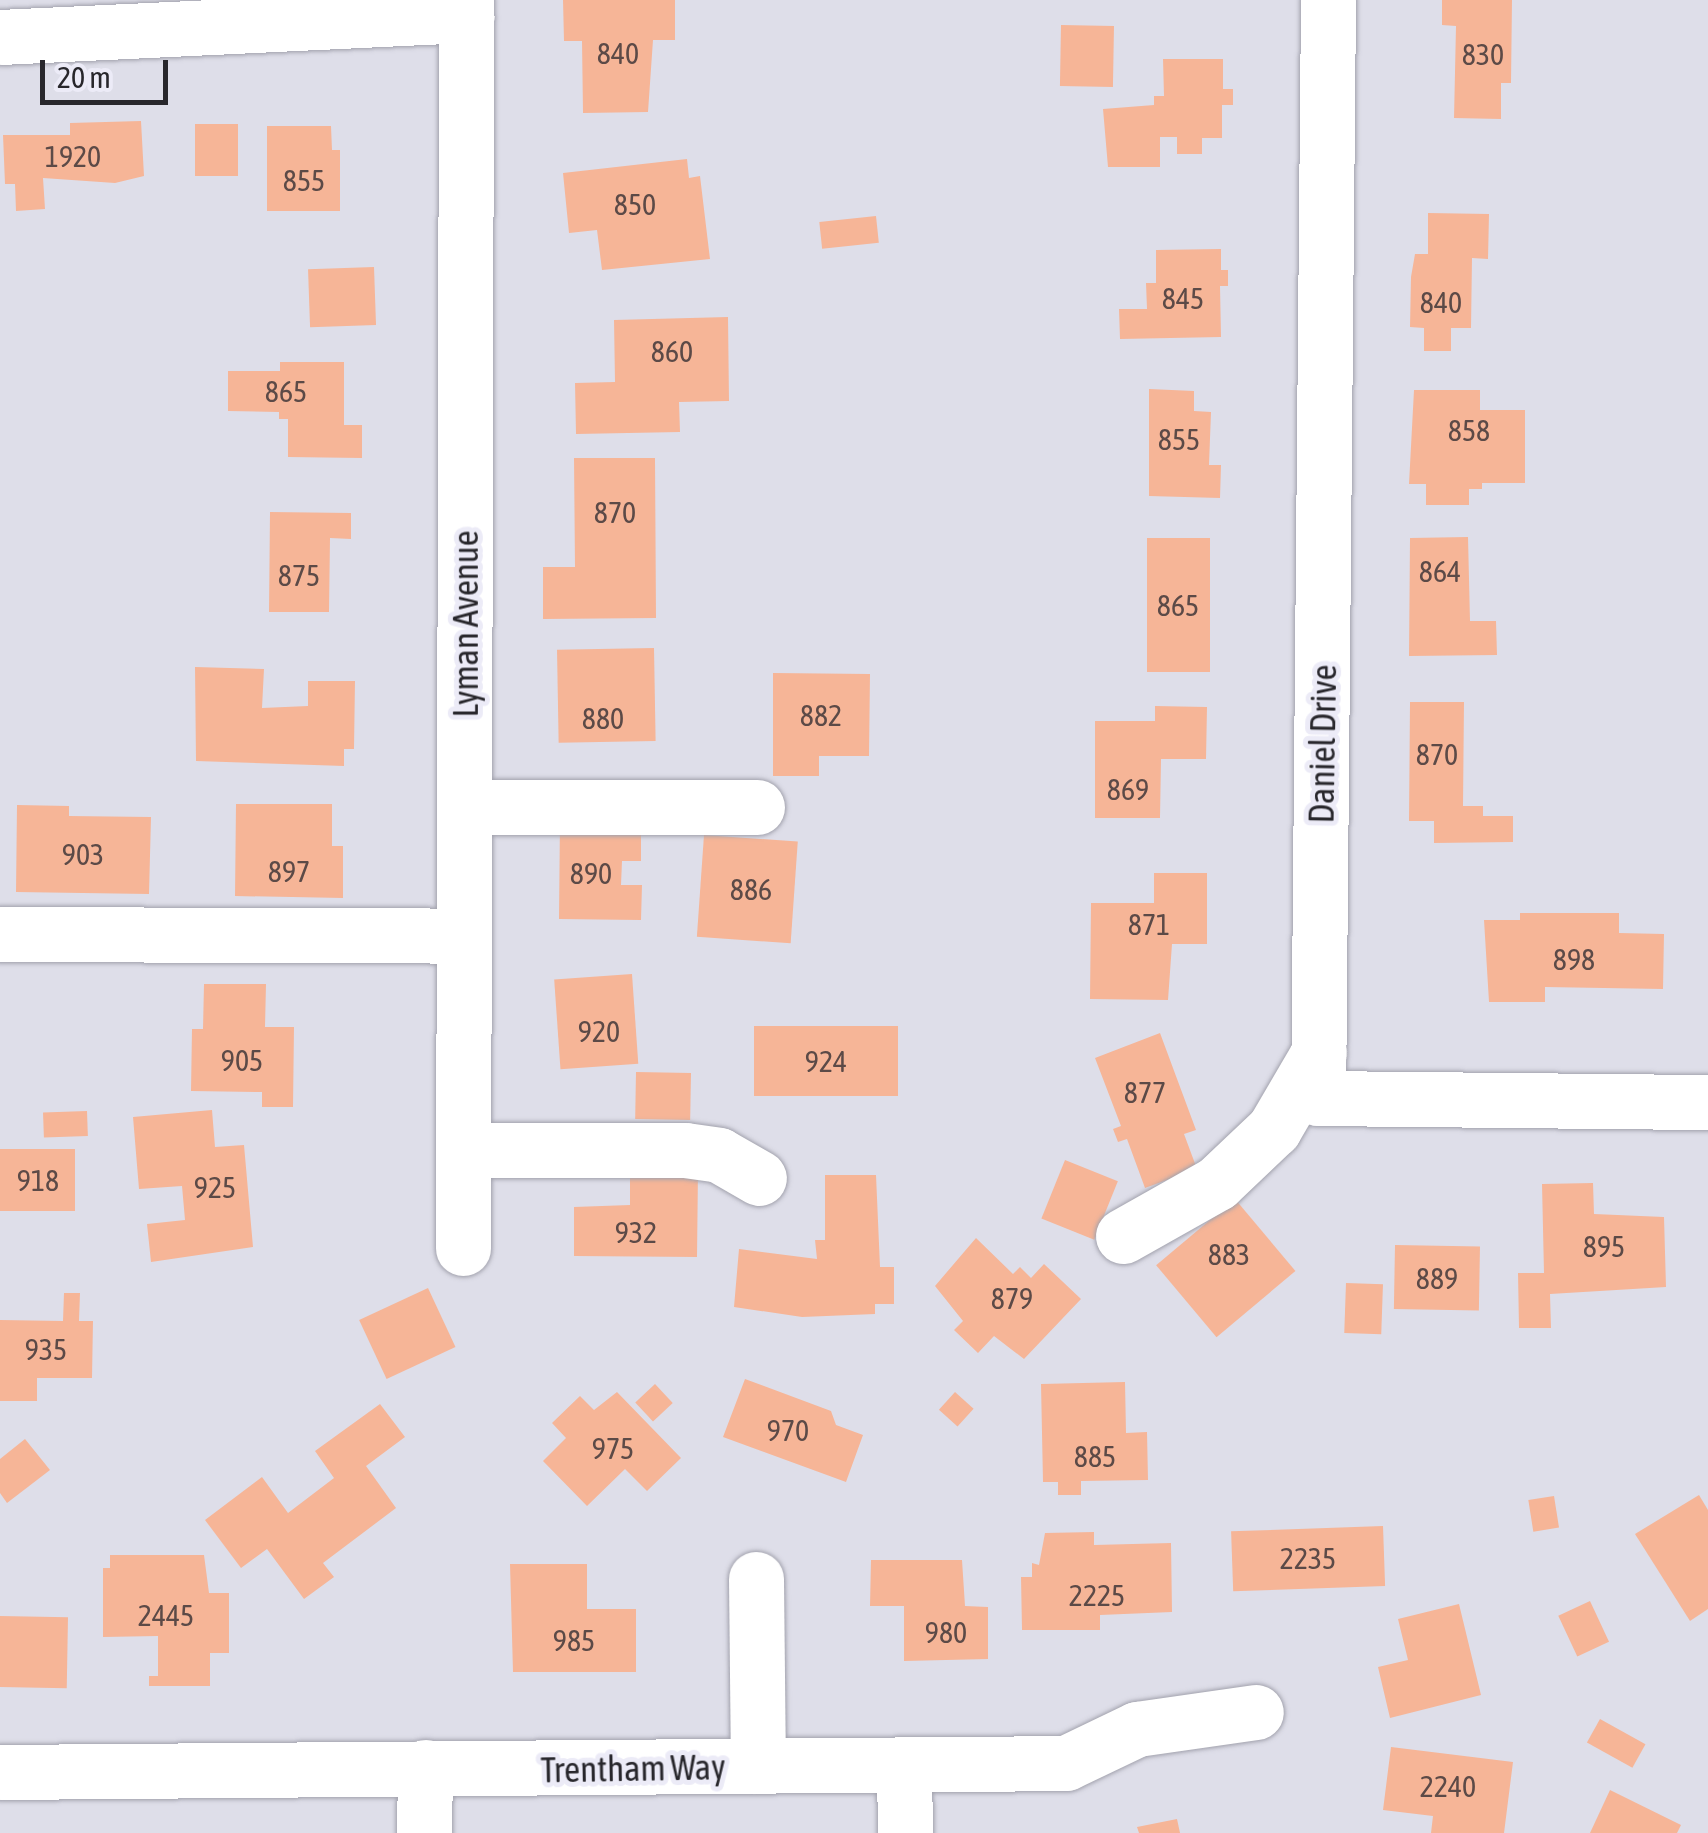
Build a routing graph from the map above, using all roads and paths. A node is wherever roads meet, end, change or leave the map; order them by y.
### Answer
1 (1328, 0) edge
2 (466, 8) edge
3 (0, 37) edge
4 (464, 807) junction
5 (756, 807) dead end
6 (0, 934) edge
7 (464, 936) junction
8 (1319, 1052) junction
9 (1708, 1102) edge
10 (464, 1150) junction
11 (759, 1178) dead end
12 (1123, 1236) dead end
13 (464, 1248) dead end
14 (756, 1580) dead end
15 (1256, 1712) dead end
16 (904, 1765) junction
17 (758, 1766) junction
18 (425, 1767) junction
19 (0, 1772) edge
20 (424, 1833) edge
21 (904, 1833) edge

1 - 8 street, Daniel Drive
2 - 3 street
2 - 4 street, Lyman Avenue
4 - 5 street
4 - 7 street, Lyman Avenue
6 - 7 street
7 - 10 street, Lyman Avenue
8 - 9 street, Daniel Drive
8 - 12 street
10 - 11 street
10 - 13 street, Lyman Avenue
14 - 17 street
15 - 16 street, Trentham Way
16 - 17 street, Trentham Way
16 - 21 street
17 - 18 street, Trentham Way
18 - 19 street, Trentham Way
18 - 20 street

